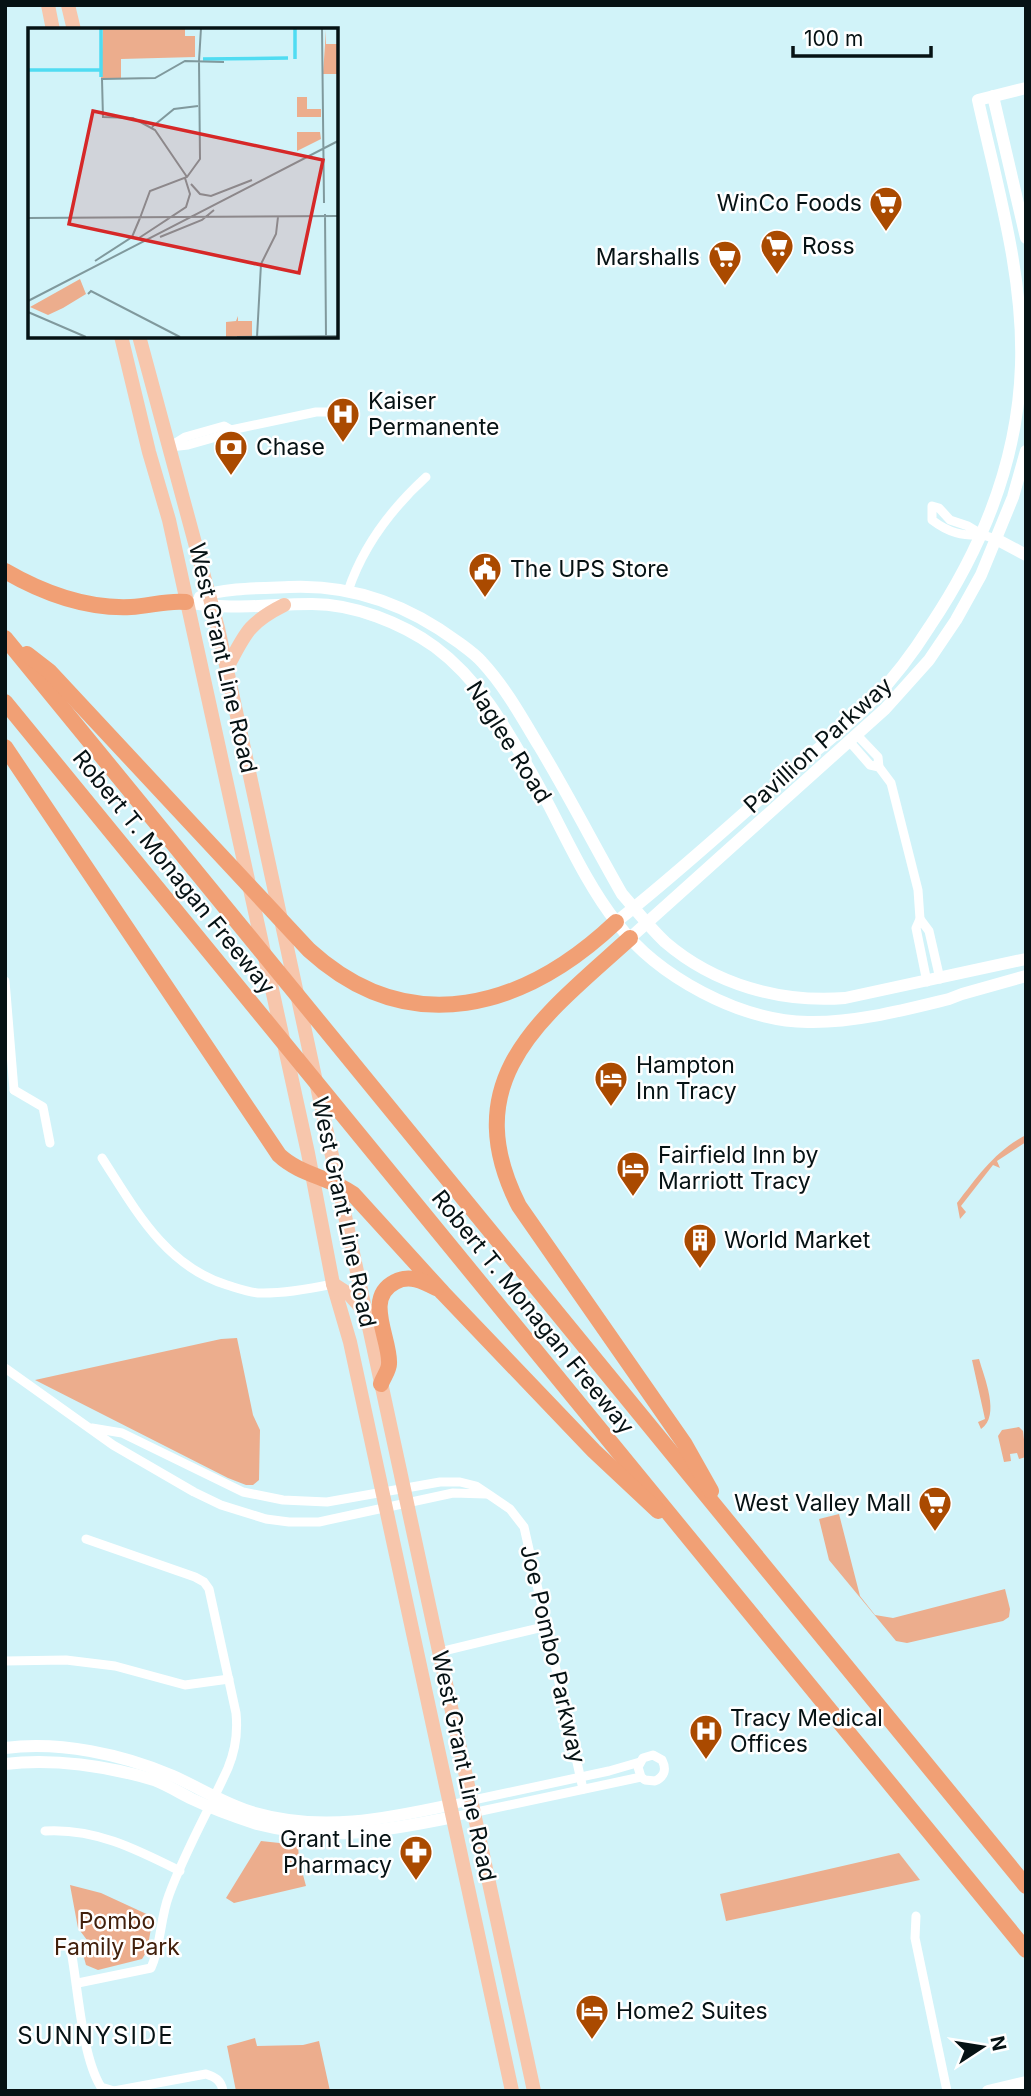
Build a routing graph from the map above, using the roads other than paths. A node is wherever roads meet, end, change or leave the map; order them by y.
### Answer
1 (48, 5) edge
2 (68, 5) edge
3 (53, 28) edge
4 (74, 28) edge
5 (1026, 88) edge
6 (993, 96) junction
7 (1026, 238) edge
8 (121, 338) edge
9 (140, 338) edge
10 (342, 412) dead end
11 (169, 447) junction
12 (1026, 451) edge
13 (426, 477) dead end
14 (983, 535) junction
15 (996, 539) junction
16 (1026, 555) edge
17 (5, 571) edge
18 (348, 591) junction
19 (211, 600) junction
20 (186, 602) junction
21 (284, 605) junction
22 (5, 638) edge
23 (227, 668) junction
24 (5, 702) edge
25 (853, 738) junction
26 (5, 747) edge
27 (634, 908) junction
28 (920, 919) junction
29 (616, 922) junction
30 (647, 923) junction
31 (630, 938) junction
32 (1026, 959) edge
33 (1026, 976) edge
34 (940, 979) junction
35 (5, 981) edge
36 (927, 982) junction
37 (8, 1053) edge
38 (10, 1092) edge
39 (50, 1143) dead end
40 (102, 1158) dead end
41 (311, 1173) junction
42 (338, 1183) junction
43 (333, 1284) junction
44 (443, 1293) junction
45 (366, 1313) junction
46 (5, 1368) edge
47 (381, 1384) junction
48 (92, 1428) junction
49 (382, 1491) junction
50 (406, 1495) junction
51 (386, 1507) junction
52 (720, 1513) junction
53 (683, 1533) junction
54 (86, 1539) dead end
55 (547, 1626) junction
56 (439, 1651) junction
57 (5, 1661) edge
58 (229, 1679) junction
59 (5, 1748) edge
60 (640, 1762) junction
61 (5, 1764) edge
62 (581, 1777) junction
63 (641, 1777) junction
64 (583, 1789) junction
65 (212, 1802) junction
66 (473, 1807) junction
67 (452, 1811) junction
68 (45, 1831) dead end
69 (180, 1871) junction
70 (1026, 1886) edge
71 (916, 1916) dead end
72 (70, 1945) dead end
73 (1026, 1950) edge
74 (78, 1983) junction
75 (1026, 2082) edge
76 (114, 2091) edge
77 (223, 2091) edge
78 (512, 2091) edge
79 (534, 2091) edge
80 (947, 2091) edge
81 (988, 2091) edge

1 - 3 main road
2 - 4 main road
5 - 6 main road, Pavillion Parkway
6 - 7 main road
6 - 14 main road, Pavillion Parkway
8 - 20 main road, West Grant Line Road
9 - 11 main road, West Grant Line Road
10 - 11 street
11 - 19 main road, West Grant Line Road
12 - 15 main road, Pavillion Parkway
13 - 18 street
14 - 14 street
14 - 15 street
14 - 27 main road, Pavillion Parkway
15 - 16 main road
15 - 25 main road, Pavillion Parkway
17 - 20 highway
18 - 19 main road, Naglee Road
18 - 27 main road, Naglee Road
19 - 20 main road, Naglee Road
19 - 21 main road, Naglee Road
19 - 23 main road, West Grant Line Road
20 - 41 main road, West Grant Line Road
21 - 23 main road
21 - 29 main road, Naglee Road
22 - 29 highway
22 - 52 highway, Robert T. Monagan Freeway
23 - 42 main road, West Grant Line Road
24 - 53 highway, Robert T. Monagan Freeway
25 - 28 street
25 - 30 main road, Pavillion Parkway
26 - 41 highway
27 - 29 main road, Pavillion Parkway
27 - 30 main road, Naglee Road
28 - 34 street
28 - 36 street
29 - 31 main road, Naglee Road
30 - 31 main road, Pavillion Parkway
30 - 36 main road, Naglee Road
31 - 33 main road, Naglee Road
31 - 52 highway
32 - 34 main road, Naglee Road
34 - 36 main road, Naglee Road
35 - 37 street
37 - 38 street
38 - 39 street
40 - 43 street
41 - 42 highway
41 - 43 main road, West Grant Line Road
42 - 44 highway
42 - 45 main road, West Grant Line Road
43 - 45 main road
43 - 49 main road, West Grant Line Road
44 - 47 highway
44 - 53 highway
45 - 47 main road, West Grant Line Road
46 - 48 street, Joe Pombo Parkway
47 - 50 main road, West Grant Line Road
48 - 49 street, Joe Pombo Parkway
48 - 51 street, Joe Pombo Parkway
49 - 50 street, Joe Pombo Parkway
49 - 51 main road, West Grant Line Road
50 - 51 street, Joe Pombo Parkway
50 - 55 street, Joe Pombo Parkway
50 - 56 main road, West Grant Line Road
51 - 67 main road, West Grant Line Road
52 - 70 highway, Robert T. Monagan Freeway
53 - 73 highway, Robert T. Monagan Freeway
54 - 58 street
55 - 56 street
55 - 62 street, Joe Pombo Parkway
56 - 66 main road, West Grant Line Road
57 - 58 street
58 - 65 street
59 - 65 main road
60 - 62 street
60 - 63 street
60 - 63 street
61 - 65 main road
62 - 64 street, Joe Pombo Parkway
62 - 66 street
63 - 64 street
64 - 66 street
65 - 67 main road
65 - 69 street
66 - 67 street
66 - 79 main road, West Grant Line Road
67 - 78 main road, West Grant Line Road
68 - 69 street
69 - 74 street
71 - 80 street
72 - 74 street
74 - 76 street
75 - 81 main road
76 - 77 street

